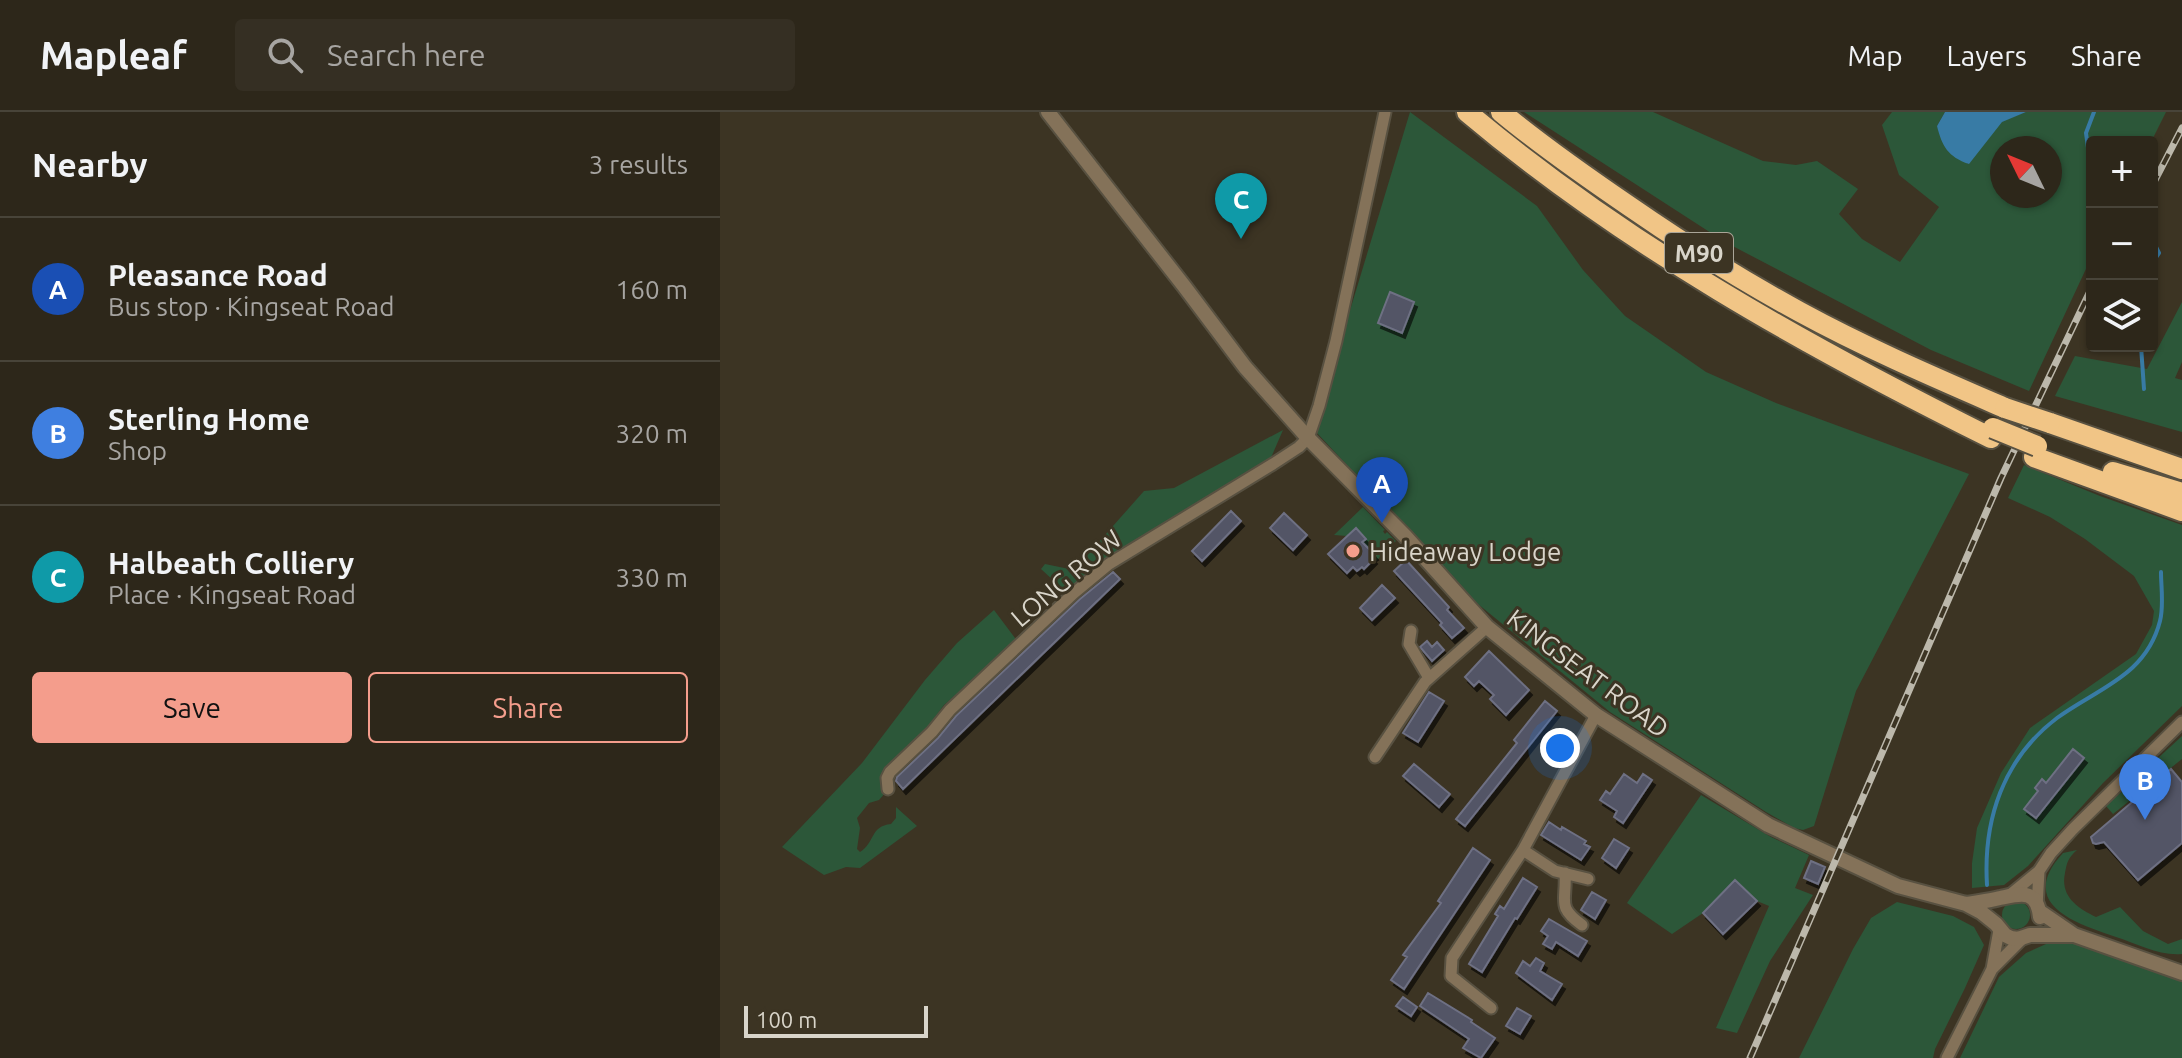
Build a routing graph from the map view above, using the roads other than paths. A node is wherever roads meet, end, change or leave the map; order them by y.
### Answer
1 (1048, 112) edge
2 (1385, 112) edge
3 (1467, 112) edge
4 (1501, 112) edge
5 (2049, 421) junction
6 (1308, 438) junction
7 (2036, 451) junction
8 (2182, 454) edge
9 (2182, 469) edge
10 (2182, 493) edge
11 (2182, 511) edge
12 (1487, 627) junction
13 (1411, 631) dead end
14 (1429, 678) junction
15 (1596, 715) junction
16 (2182, 722) edge
17 (1375, 757) dead end
18 (888, 789) dead end
19 (1523, 850) junction
20 (2039, 871) junction
21 (1565, 873) junction
22 (1588, 879) dead end
23 (2008, 896) junction
24 (1966, 904) junction
25 (2038, 909) junction
26 (1582, 925) dead end
27 (1998, 927) junction
28 (2074, 935) junction
29 (2027, 936) junction
30 (1992, 969) junction
31 (2179, 970) edge
32 (1491, 1008) dead end
33 (1947, 1058) edge

1 - 6 street, KINGSEAT ROAD
2 - 6 street
3 - 7 highway, M90, bridge
4 - 5 highway, M90, bridge
5 - 8 highway, M90
5 - 9 highway, M90
6 - 12 street, KINGSEAT ROAD
6 - 18 street, LONG ROW
7 - 10 highway, M90
7 - 11 highway, M90
12 - 14 street
12 - 15 street, KINGSEAT ROAD
13 - 14 street
14 - 17 street
15 - 19 street
15 - 24 street, KINGSEAT ROAD
16 - 20 street
19 - 21 street
19 - 32 street
20 - 23 street
20 - 25 street
21 - 22 street
21 - 26 street
23 - 24 street, KINGSEAT ROAD
23 - 25 street, KINGSEAT ROAD
23 - 27 street
24 - 27 street, KINGSEAT ROAD
25 - 28 street, KINGSEAT ROAD
25 - 29 street
27 - 29 street, KINGSEAT ROAD
27 - 30 street
28 - 29 street, KINGSEAT ROAD
28 - 31 street, KINGSEAT ROAD
29 - 30 street
30 - 33 street

